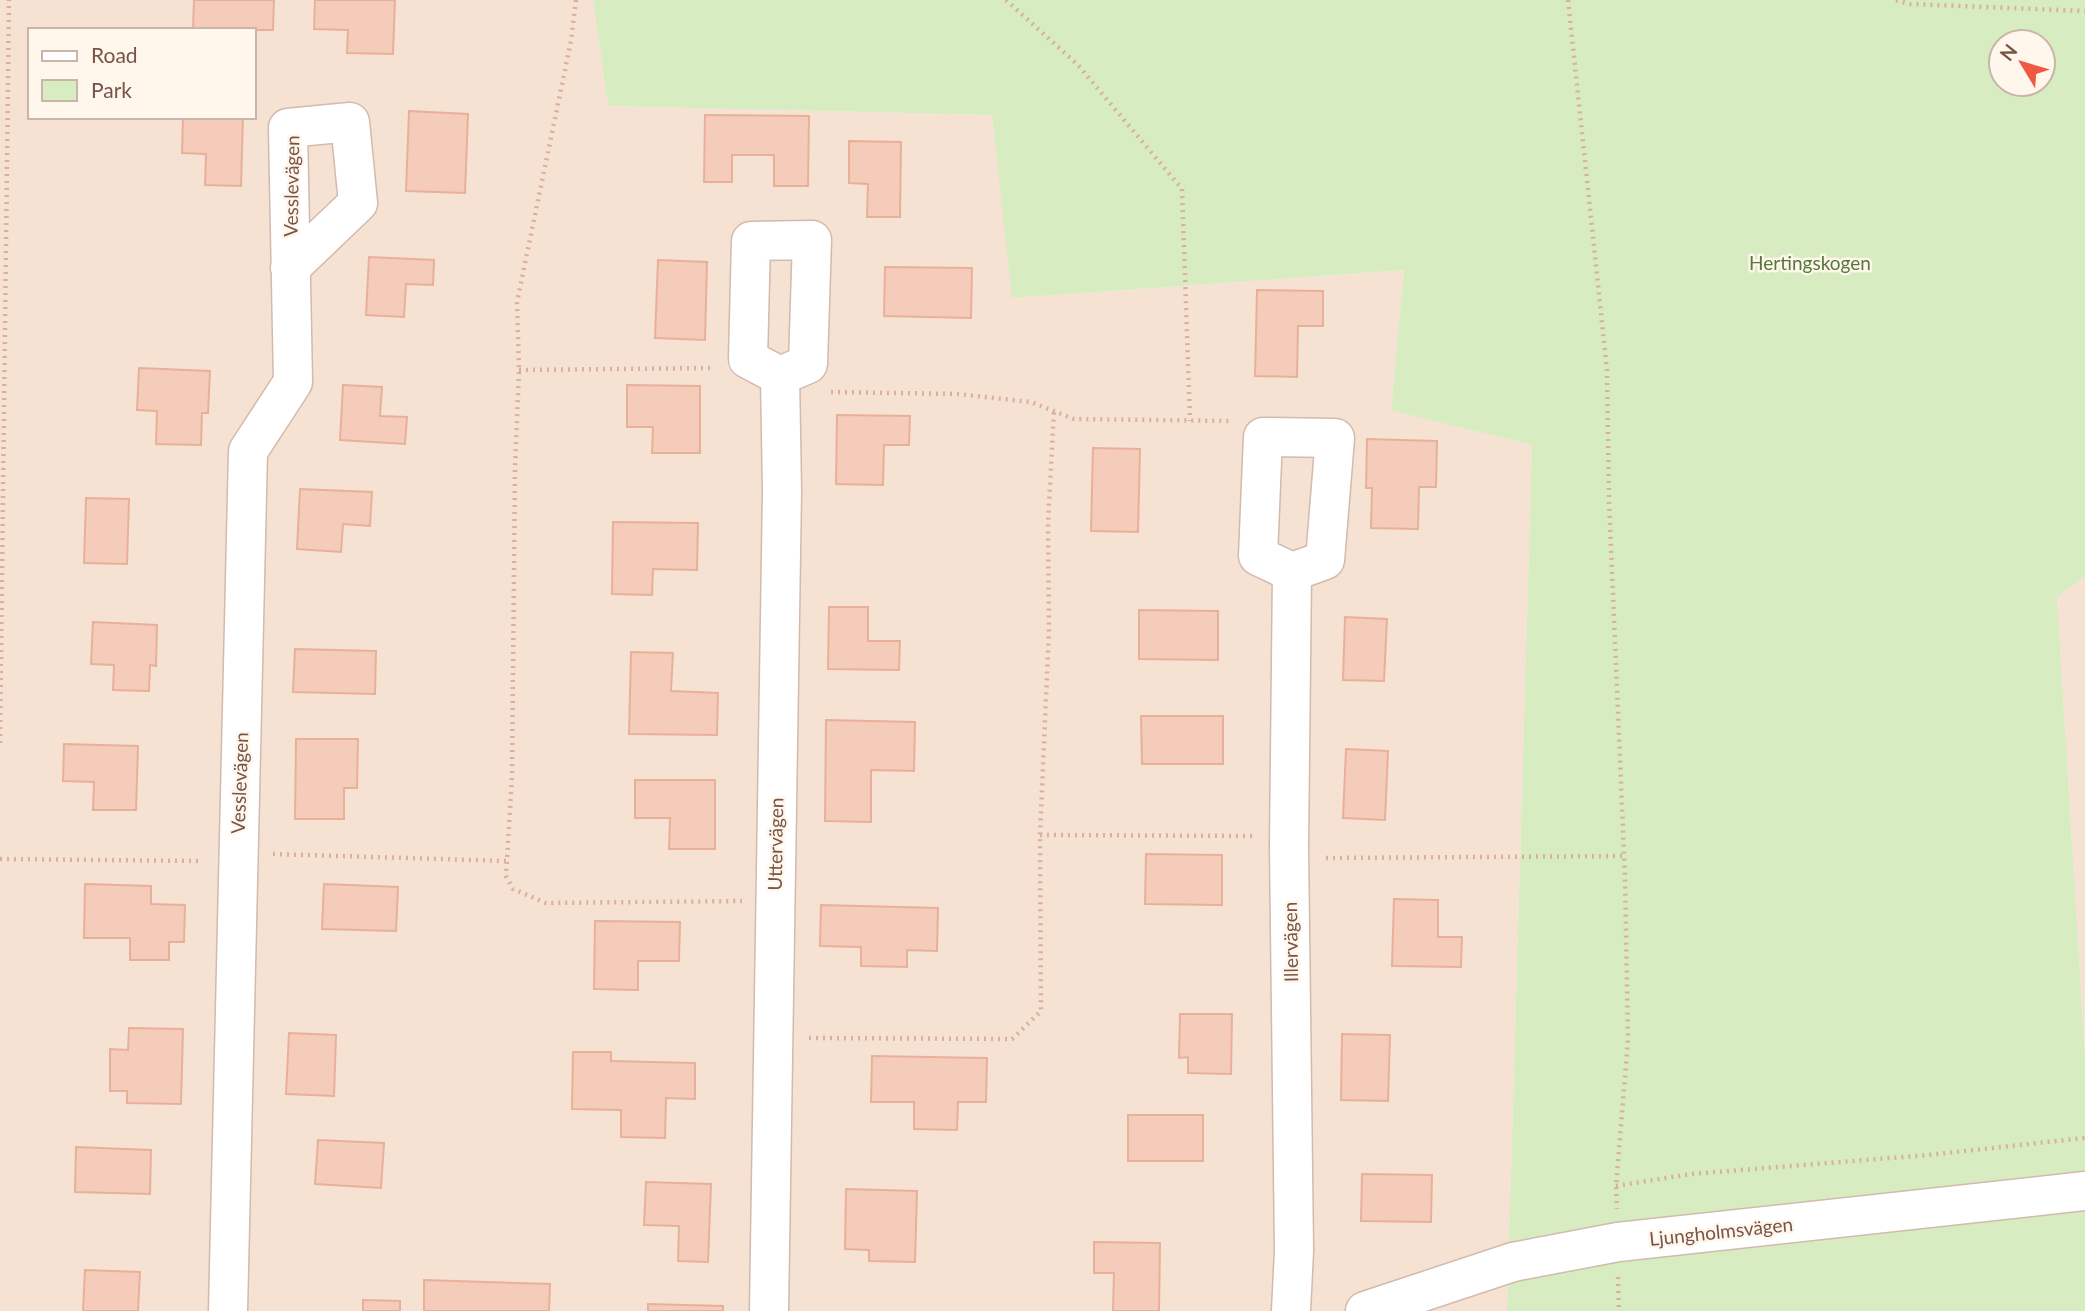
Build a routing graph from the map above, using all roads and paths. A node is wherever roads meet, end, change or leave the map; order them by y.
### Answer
1 (9, 0) edge
2 (576, 0) edge
3 (1006, 0) edge
4 (1568, 0) edge
5 (1896, 0) edge
6 (2085, 11) edge
7 (290, 268) dead end
8 (724, 368) dead end
9 (519, 370) junction
10 (780, 376) joint
11 (1054, 410) junction
12 (1190, 421) junction
13 (1263, 437) junction
14 (1292, 572) junction
15 (0, 743) edge
16 (1040, 835) junction
17 (1289, 847) junction
18 (1625, 856) junction
19 (774, 901) junction
20 (773, 1038) junction
21 (2085, 1138) edge
22 (1616, 1186) junction
23 (2085, 1191) edge
24 (1618, 1242) junction
25 (228, 1311) edge
26 (769, 1311) edge
27 (1292, 1311) edge
28 (1365, 1311) edge
29 (1619, 1311) edge

1 - 15 path
2 - 9 path
3 - 12 path
4 - 18 path
5 - 6 path
7 - 25 street, Vesslevägen
8 - 9 path
9 - 19 path
10 - 11 path
10 - 19 street, Uttervägen
11 - 12 path
11 - 16 path
12 - 13 path
13 - 14 street
13 - 14 street
14 - 17 street, Illervägen
16 - 17 path
16 - 20 path
17 - 18 path
17 - 27 street, Illervägen
18 - 22 path
19 - 20 street, Uttervägen
20 - 26 street, Uttervägen
21 - 22 path
22 - 24 path
23 - 24 street, Ljungholmsvägen
24 - 28 street, Ljungholmsvägen
24 - 29 path

